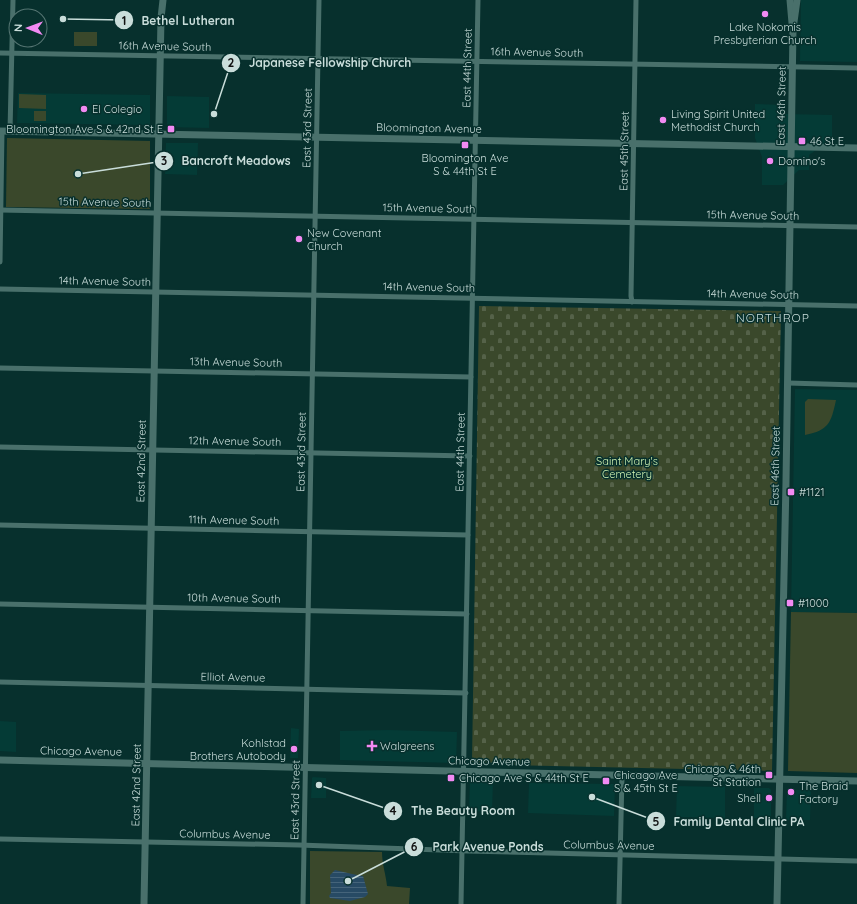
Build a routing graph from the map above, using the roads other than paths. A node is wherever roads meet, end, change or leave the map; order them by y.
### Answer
1 (13, 0) edge
2 (159, 0) edge
3 (163, 0) edge
4 (320, 0) edge
5 (478, 0) edge
6 (636, 0) edge
7 (790, 0) edge
8 (797, 0) edge
9 (161, 18) junction
10 (794, 29) junction
11 (0, 52) edge
12 (12, 53) junction
13 (160, 56) junction
14 (319, 58) junction
15 (477, 61) junction
16 (635, 64) junction
17 (793, 67) junction
18 (857, 68) edge
19 (1, 131) edge
20 (10, 131) junction
21 (159, 134) junction
22 (317, 137) junction
23 (476, 139) junction
24 (634, 143) junction
25 (792, 147) junction
26 (857, 148) edge
27 (1, 210) edge
28 (157, 213) junction
29 (316, 216) junction
30 (474, 219) junction
31 (632, 222) junction
32 (790, 225) junction
33 (857, 227) edge
34 (0, 262) edge
35 (0, 289) edge
36 (156, 292) junction
37 (314, 295) junction
38 (473, 298) junction
39 (632, 302) junction
40 (789, 305) junction
41 (857, 306) edge
42 (0, 368) edge
43 (154, 371) junction
44 (313, 374) junction
45 (471, 377) junction
46 (788, 383) junction
47 (857, 384) edge
48 (0, 447) edge
49 (153, 449) junction
50 (311, 453) junction
51 (470, 456) junction
52 (0, 525) edge
53 (151, 529) junction
54 (310, 531) junction
55 (468, 535) junction
56 (0, 604) edge
57 (150, 606) junction
58 (308, 610) junction
59 (467, 614) junction
60 (0, 682) edge
61 (148, 685) junction
62 (307, 689) junction
63 (466, 693) junction
64 (0, 760) edge
65 (148, 763) junction
66 (305, 768) junction
67 (464, 771) junction
68 (622, 776) junction
69 (780, 779) junction
70 (857, 781) edge
71 (0, 839) edge
72 (146, 842) junction
73 (304, 846) junction
74 (462, 851) junction
75 (620, 855) junction
76 (778, 859) junction
77 (857, 861) edge
78 (144, 904) edge
79 (303, 904) edge
80 (461, 904) edge
81 (619, 904) edge
82 (777, 904) edge

1 - 12 street
2 - 9 street, East 42nd Street
3 - 9 street, East 42nd Street
4 - 14 street, East 43rd Street
5 - 15 street, East 44th Street
6 - 16 street, East 45th Street
7 - 10 street, East 46th Street
8 - 10 street, East 46th Street
9 - 13 street, East 42nd Street
10 - 17 street, East 46th Street
11 - 12 street, 16th Avenue South
12 - 13 street, 16th Avenue South
12 - 20 street
13 - 14 street, 16th Avenue South
13 - 21 street, East 42nd Street
14 - 15 street, 16th Avenue South
14 - 22 street, East 43rd Street
15 - 16 street, 16th Avenue South
15 - 23 street, East 44th Street
16 - 17 street, 16th Avenue South
16 - 24 street, East 45th Street
17 - 18 street, 16th Avenue South
17 - 25 street, East 46th Street
19 - 20 street, Bloomington Avenue
19 - 27 street
20 - 21 street, Bloomington Avenue
21 - 22 street, Bloomington Avenue
21 - 28 street, East 42nd Street
22 - 23 street, Bloomington Avenue
22 - 29 street, East 43rd Street
23 - 24 street, Bloomington Avenue
23 - 30 street, East 44th Street
24 - 25 street, Bloomington Avenue
24 - 31 street, East 45th Street
25 - 26 street, Bloomington Avenue
25 - 32 street, East 46th Street
27 - 28 street, 15th Avenue South
27 - 34 street
28 - 29 street, 15th Avenue South
28 - 36 street, East 42nd Street
29 - 30 street, 15th Avenue South
29 - 37 street, East 43rd Street
30 - 31 street, 15th Avenue South
30 - 38 street, East 44th Street
31 - 32 street, 15th Avenue South
31 - 39 street, East 45th Street
32 - 33 street, 15th Avenue South
32 - 40 street, East 46th Street
35 - 36 street, 14th Avenue South
36 - 37 street, 14th Avenue South
36 - 43 street, East 42nd Street
37 - 38 street, 14th Avenue South
37 - 44 street, East 43rd Street
38 - 39 street, 14th Avenue South
38 - 45 street, East 44th Street
39 - 40 street, 14th Avenue South
40 - 41 street, 14th Avenue South
40 - 46 street, East 46th Street
42 - 43 street, 13th Avenue South
43 - 44 street, 13th Avenue South
43 - 49 street, East 42nd Street
44 - 45 street, 13th Avenue South
44 - 50 street, East 43rd Street
45 - 51 street, East 44th Street
46 - 47 street
46 - 69 street, East 46th Street
48 - 49 street, 12th Avenue South
49 - 50 street, 12th Avenue South
49 - 53 street, East 42nd Street
50 - 51 street, 12th Avenue South
50 - 54 street, East 43rd Street
51 - 55 street, East 44th Street
52 - 53 street, 11th Avenue South
53 - 54 street, 11th Avenue South
53 - 57 street, East 42nd Street
54 - 55 street, 11th Avenue South
54 - 58 street, East 43rd Street
55 - 59 street, East 44th Street
56 - 57 street, 10th Avenue South
57 - 58 street, 10th Avenue South
57 - 61 street, East 42nd Street
58 - 59 street, 10th Avenue South
58 - 62 street, East 43rd Street
59 - 63 street, East 44th Street
60 - 61 street, Elliot Avenue
61 - 62 street, Elliot Avenue
61 - 65 street, East 42nd Street
62 - 63 street, Elliot Avenue
62 - 66 street, East 43rd Street
63 - 67 street, East 44th Street
64 - 65 street, Chicago Avenue
65 - 66 street, Chicago Avenue
65 - 72 street, East 42nd Street
66 - 67 street, Chicago Avenue
66 - 73 street, East 43rd Street
67 - 68 street, Chicago Avenue
67 - 74 street, East 44th Street
68 - 69 street, Chicago Avenue
68 - 75 street
69 - 70 street, Chicago Avenue
69 - 76 street, East 46th Street
71 - 72 street, Columbus Avenue
72 - 73 street, Columbus Avenue
72 - 78 street, East 42nd Street
73 - 74 street, Columbus Avenue
73 - 79 street, East 43rd Street
74 - 75 street, Columbus Avenue
74 - 80 street, East 44th Street
75 - 76 street, Columbus Avenue
75 - 81 street
76 - 77 street, Columbus Avenue
76 - 82 street, East 46th Street

